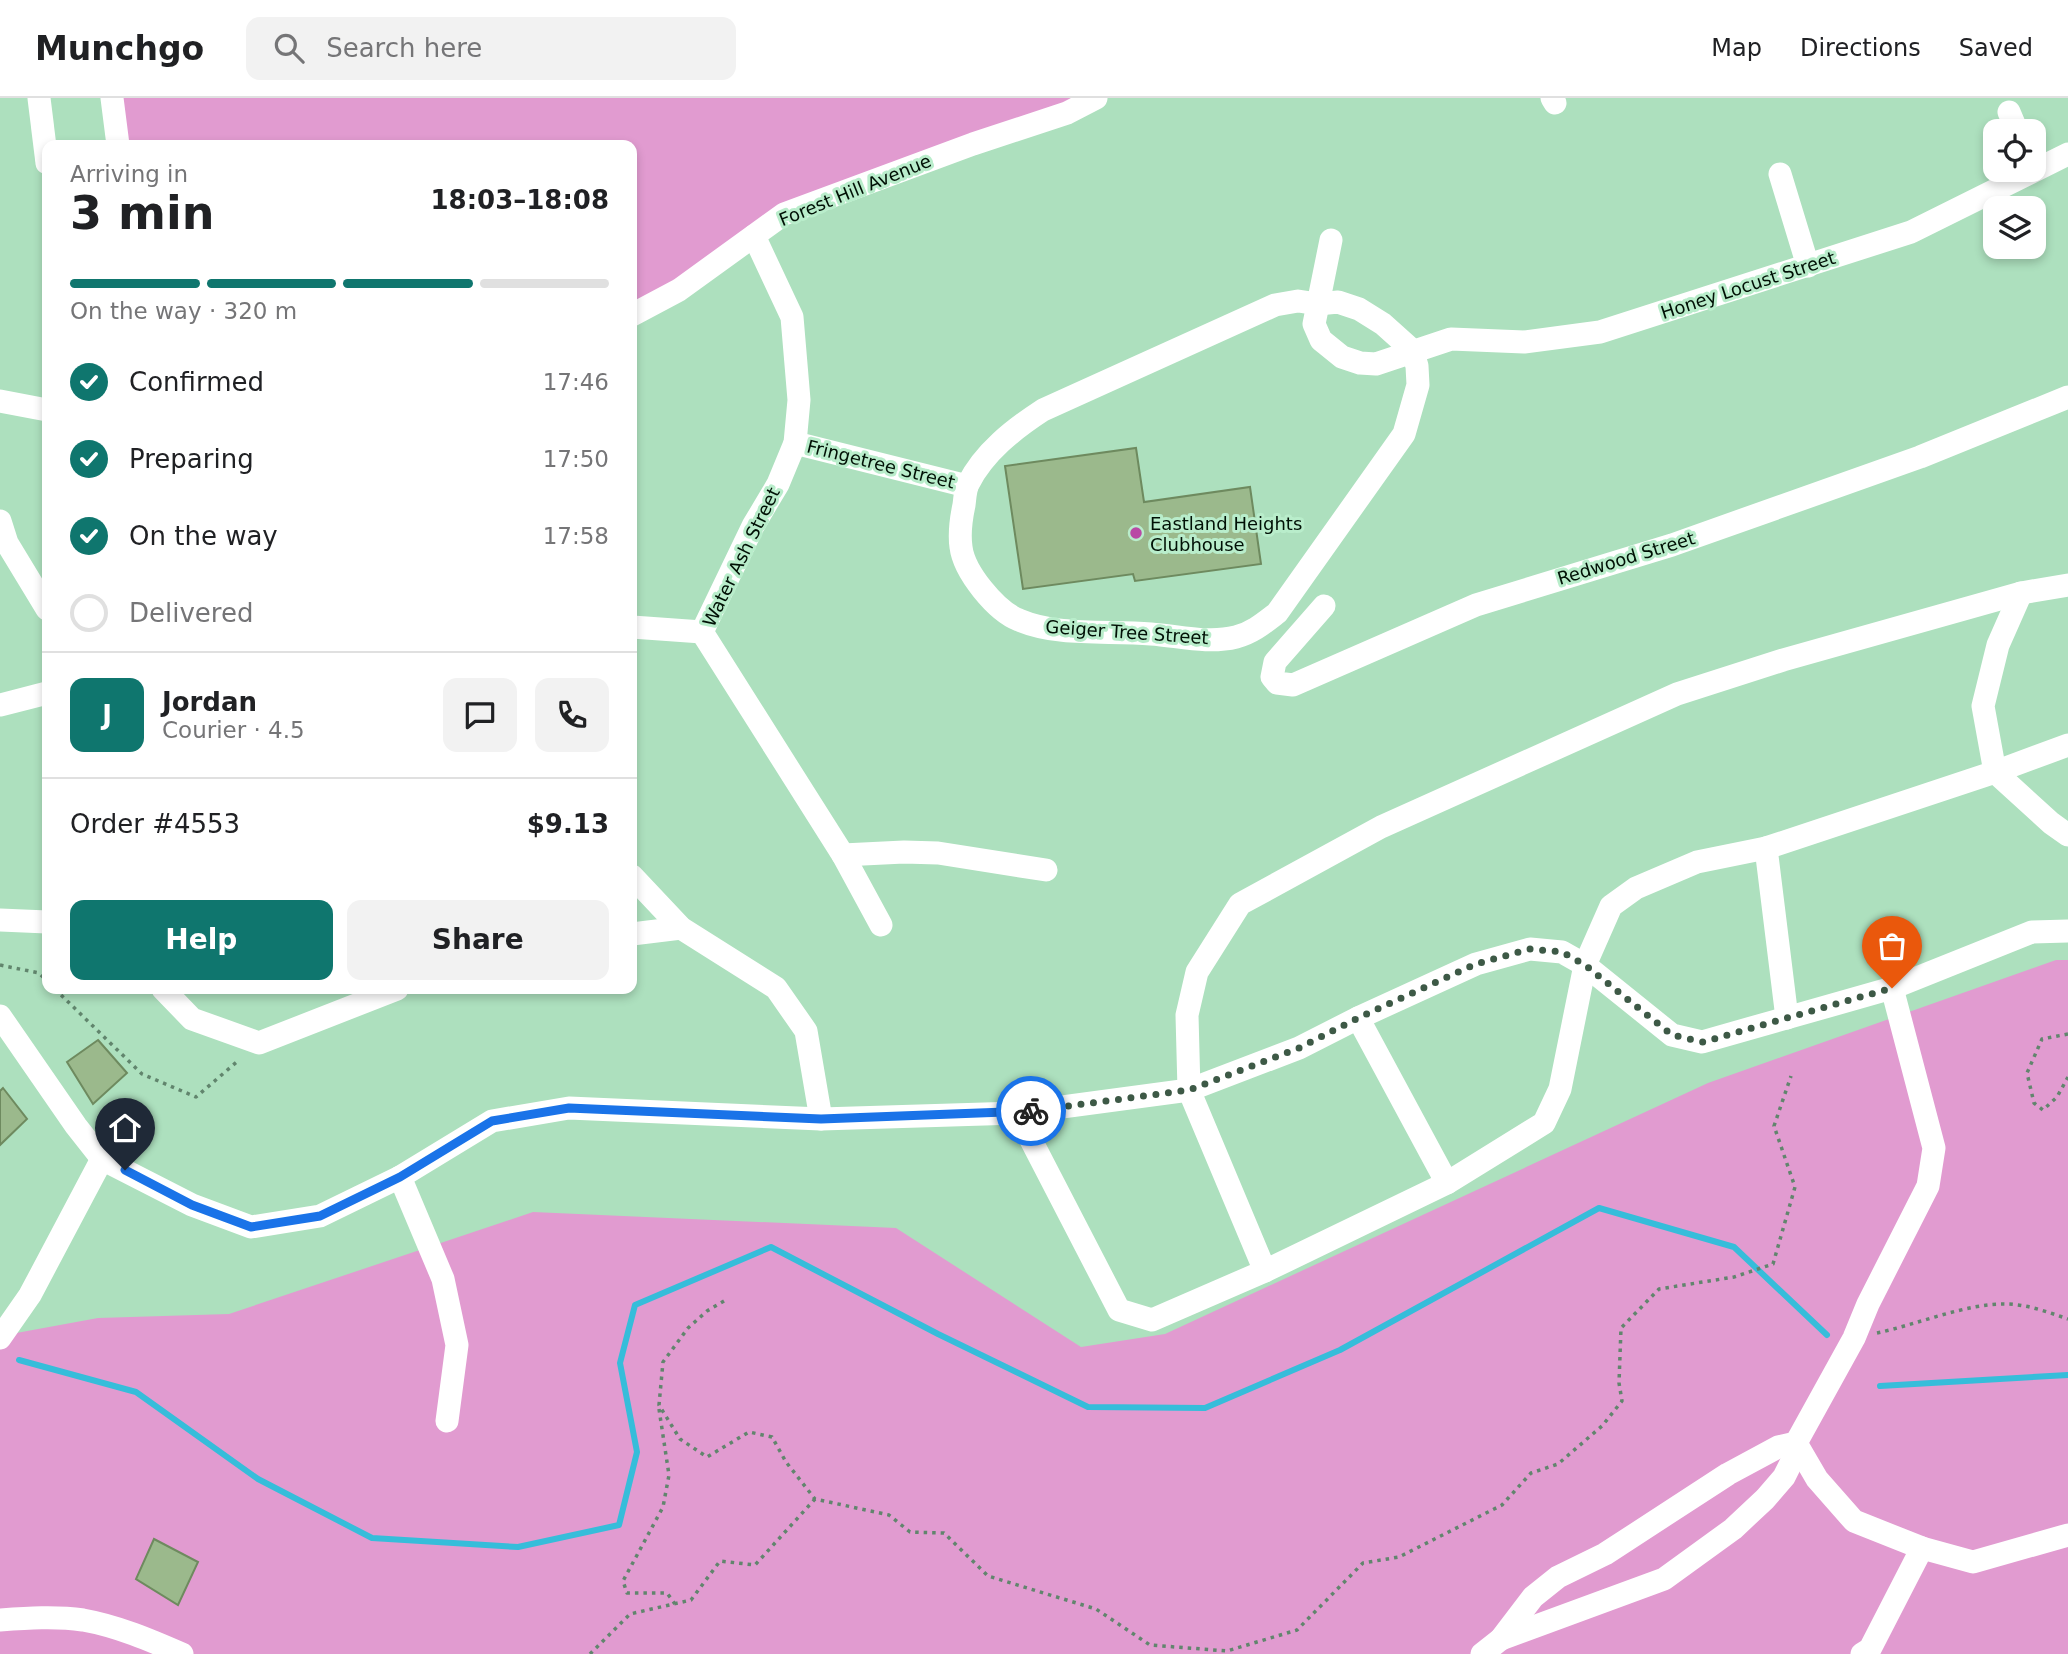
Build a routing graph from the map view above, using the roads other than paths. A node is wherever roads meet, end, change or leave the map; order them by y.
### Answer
1 (40, 98) edge
2 (112, 98) edge
3 (1096, 98) edge
4 (45, 140) edge
5 (117, 140) edge
6 (2068, 154) edge
7 (2046, 164) edge
8 (1780, 174) dead end
9 (2009, 182) edge
10 (754, 236) junction
11 (1331, 240) dead end
12 (1808, 266) junction
13 (1318, 304) junction
14 (637, 313) edge
15 (1412, 350) junction
16 (2068, 397) edge
17 (0, 401) edge
18 (42, 409) edge
19 (795, 443) junction
20 (967, 486) junction
21 (0, 521) edge
22 (2068, 585) edge
23 (2021, 593) junction
24 (42, 601) edge
25 (1324, 606) dead end
26 (637, 627) edge
27 (702, 632) junction
28 (42, 694) edge
29 (0, 705) edge
30 (2068, 745) edge
31 (1996, 772) junction
32 (2068, 835) edge
33 (1766, 848) junction
34 (843, 855) junction
35 (1046, 870) dead end
36 (637, 881) edge
37 (0, 920) edge
38 (42, 922) edge
39 (881, 925) dead end
40 (681, 928) junction
41 (2068, 931) edge
42 (637, 933) edge
43 (1585, 965) junction
44 (1892, 988) junction
45 (168, 994) edge
46 (384, 994) edge
47 (0, 1016) edge
48 (1358, 1018) junction
49 (1787, 1018) junction
50 (1189, 1090) junction
51 (1017, 1113) junction
52 (821, 1119) junction
53 (102, 1158) junction
54 (400, 1177) junction
55 (1447, 1183) junction
56 (1265, 1271) junction
57 (0, 1338) edge
58 (447, 1421) dead end
59 (1796, 1443) junction
60 (2068, 1535) edge
61 (1922, 1548) junction
62 (0, 1620) edge
63 (1500, 1639) junction
64 (182, 1654) edge
65 (1482, 1654) edge
66 (1863, 1654) edge

1 - 4 street
2 - 5 street
3 - 10 street, Forest Hill Avenue
6 - 7 street, Honey Locust Street
8 - 12 street
9 - 12 street, Honey Locust Street
10 - 14 street, Forest Hill Avenue
10 - 19 street, Water Ash Street
11 - 13 street, Honey Locust Street
12 - 15 street, Honey Locust Street
13 - 15 street, Geiger Tree Street
13 - 15 street, Honey Locust Street
13 - 20 street, Geiger Tree Street
15 - 20 street, Geiger Tree Street
16 - 25 street, Redwood Street
17 - 18 street
19 - 20 street, Fringetree Street
19 - 27 street, Water Ash Street
21 - 24 street
22 - 23 street
23 - 31 street
23 - 50 street
26 - 27 street
27 - 34 street, Water Ash Street
28 - 29 street
30 - 31 street
31 - 32 street
31 - 33 street
33 - 43 street
33 - 49 street
34 - 35 street
34 - 39 street, Water Ash Street
36 - 40 street
37 - 38 street
40 - 42 street
40 - 52 street
41 - 44 street
43 - 48 street
43 - 49 street
43 - 55 street
44 - 49 street
44 - 59 street
45 - 46 street
47 - 53 street
48 - 50 street
48 - 55 street
50 - 51 street
50 - 56 street
51 - 52 street
51 - 56 street
52 - 54 street
53 - 54 street
53 - 57 street
54 - 58 street
55 - 56 street
59 - 61 street
59 - 63 street
59 - 63 street
60 - 61 street
61 - 66 street
62 - 64 street
63 - 65 street

